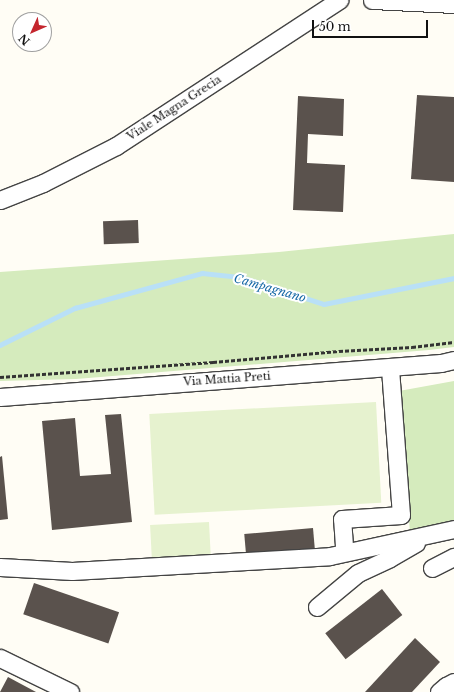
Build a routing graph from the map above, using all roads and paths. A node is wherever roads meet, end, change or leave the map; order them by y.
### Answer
1 (339, 0) edge
2 (372, 0) edge
3 (454, 4) edge
4 (0, 200) edge
5 (454, 342) edge
6 (454, 360) edge
7 (390, 367) junction
8 (0, 377) edge
9 (0, 397) edge
10 (454, 529) edge
11 (430, 535) junction
12 (344, 546) dead end
13 (454, 557) edge
14 (0, 567) edge
15 (432, 568) dead end
16 (317, 607) dead end
17 (0, 658) edge
18 (454, 682) edge
19 (70, 692) edge
20 (439, 692) edge

1 - 4 street, Viale Magna Grecia
2 - 3 street
5 - 8 path
6 - 7 street, Via Mattia Preti
7 - 9 street, Via Mattia Preti
7 - 12 street
10 - 11 street
11 - 14 street
11 - 16 street
13 - 15 street
17 - 19 street
18 - 20 street

